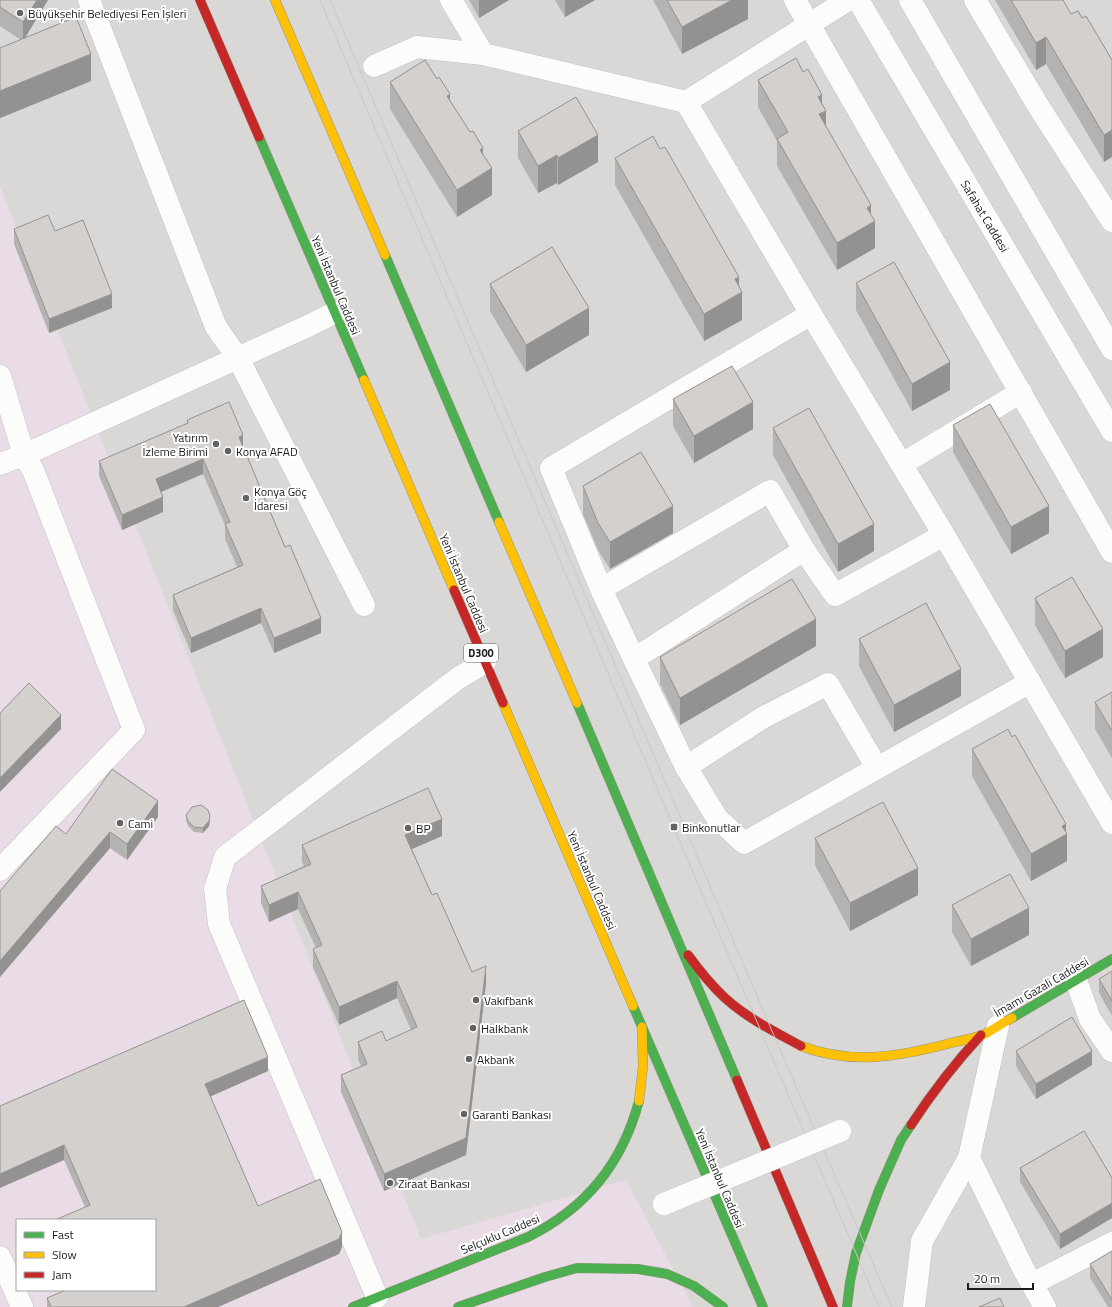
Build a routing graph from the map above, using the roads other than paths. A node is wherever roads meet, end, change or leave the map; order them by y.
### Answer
1 (89, 0) edge
2 (200, 0) edge
3 (275, 0) edge
4 (451, 0) edge
5 (795, 0) edge
6 (848, 0) edge
7 (858, 0) edge
8 (910, 0) edge
9 (975, 0) edge
10 (809, 25) junction
11 (483, 54) junction
12 (374, 66) dead end
13 (686, 102) junction
14 (1112, 221) edge
15 (334, 313) junction
16 (811, 314) junction
17 (1112, 349) edge
18 (238, 358) junction
19 (0, 376) edge
20 (1021, 392) junction
21 (1112, 431) edge
22 (24, 455) junction
23 (0, 464) edge
24 (902, 464) junction
25 (944, 535) junction
26 (804, 550) junction
27 (1112, 552) edge
28 (601, 589) junction
29 (364, 605) dead end
30 (634, 659) junction
31 (485, 662) junction
32 (1030, 682) junction
33 (686, 767) junction
34 (877, 768) junction
35 (1112, 823) edge
36 (0, 870) edge
37 (684, 950) junction
38 (1112, 959) edge
39 (1076, 980) junction
40 (642, 1024) junction
41 (990, 1030) junction
42 (1112, 1051) edge
43 (840, 1130) dead end
44 (969, 1158) junction
45 (664, 1204) dead end
46 (1112, 1243) edge
47 (0, 1257) edge
48 (1032, 1284) junction
49 (379, 1302) edge
50 (22, 1307) edge
51 (353, 1307) edge
52 (458, 1307) edge
53 (723, 1307) edge
54 (763, 1307) edge
55 (833, 1307) edge
56 (847, 1307) edge
57 (914, 1307) edge
58 (1045, 1307) edge

1 - 18 street
2 - 15 main road, Yeni İstanbul Caddesi / D300
3 - 37 main road
4 - 11 street
5 - 10 street
6 - 10 street
7 - 21 street, Safahat Caddesi
8 - 17 street
9 - 14 street
10 - 13 street
10 - 20 street
11 - 12 street
11 - 13 street
13 - 16 street
15 - 18 street
15 - 31 main road, Yeni İstanbul Caddesi / D300
16 - 24 street
16 - 28 street
18 - 22 street
18 - 29 street
19 - 22 street
20 - 24 street
20 - 27 street
22 - 23 street
22 - 36 street
24 - 25 street
25 - 26 street
25 - 32 street
26 - 28 street
26 - 30 street
28 - 30 street
30 - 33 street
31 - 40 main road, Yeni İstanbul Caddesi / D300
31 - 49 street
32 - 34 street
32 - 35 street
33 - 34 street
33 - 34 street
37 - 41 main road
37 - 55 main road
38 - 39 main road, İmamı Gazali Caddesi
39 - 41 main road, İmamı Gazali Caddesi
39 - 42 street
40 - 49 main road, Selçuklu Caddesi
40 - 54 main road, Yeni İstanbul Caddesi / D300
41 - 44 street
41 - 56 main road
43 - 45 street, bridge
44 - 48 street
44 - 57 street
46 - 48 street
47 - 50 street
48 - 58 street
49 - 51 main road, Selçuklu Caddesi
52 - 53 main road

